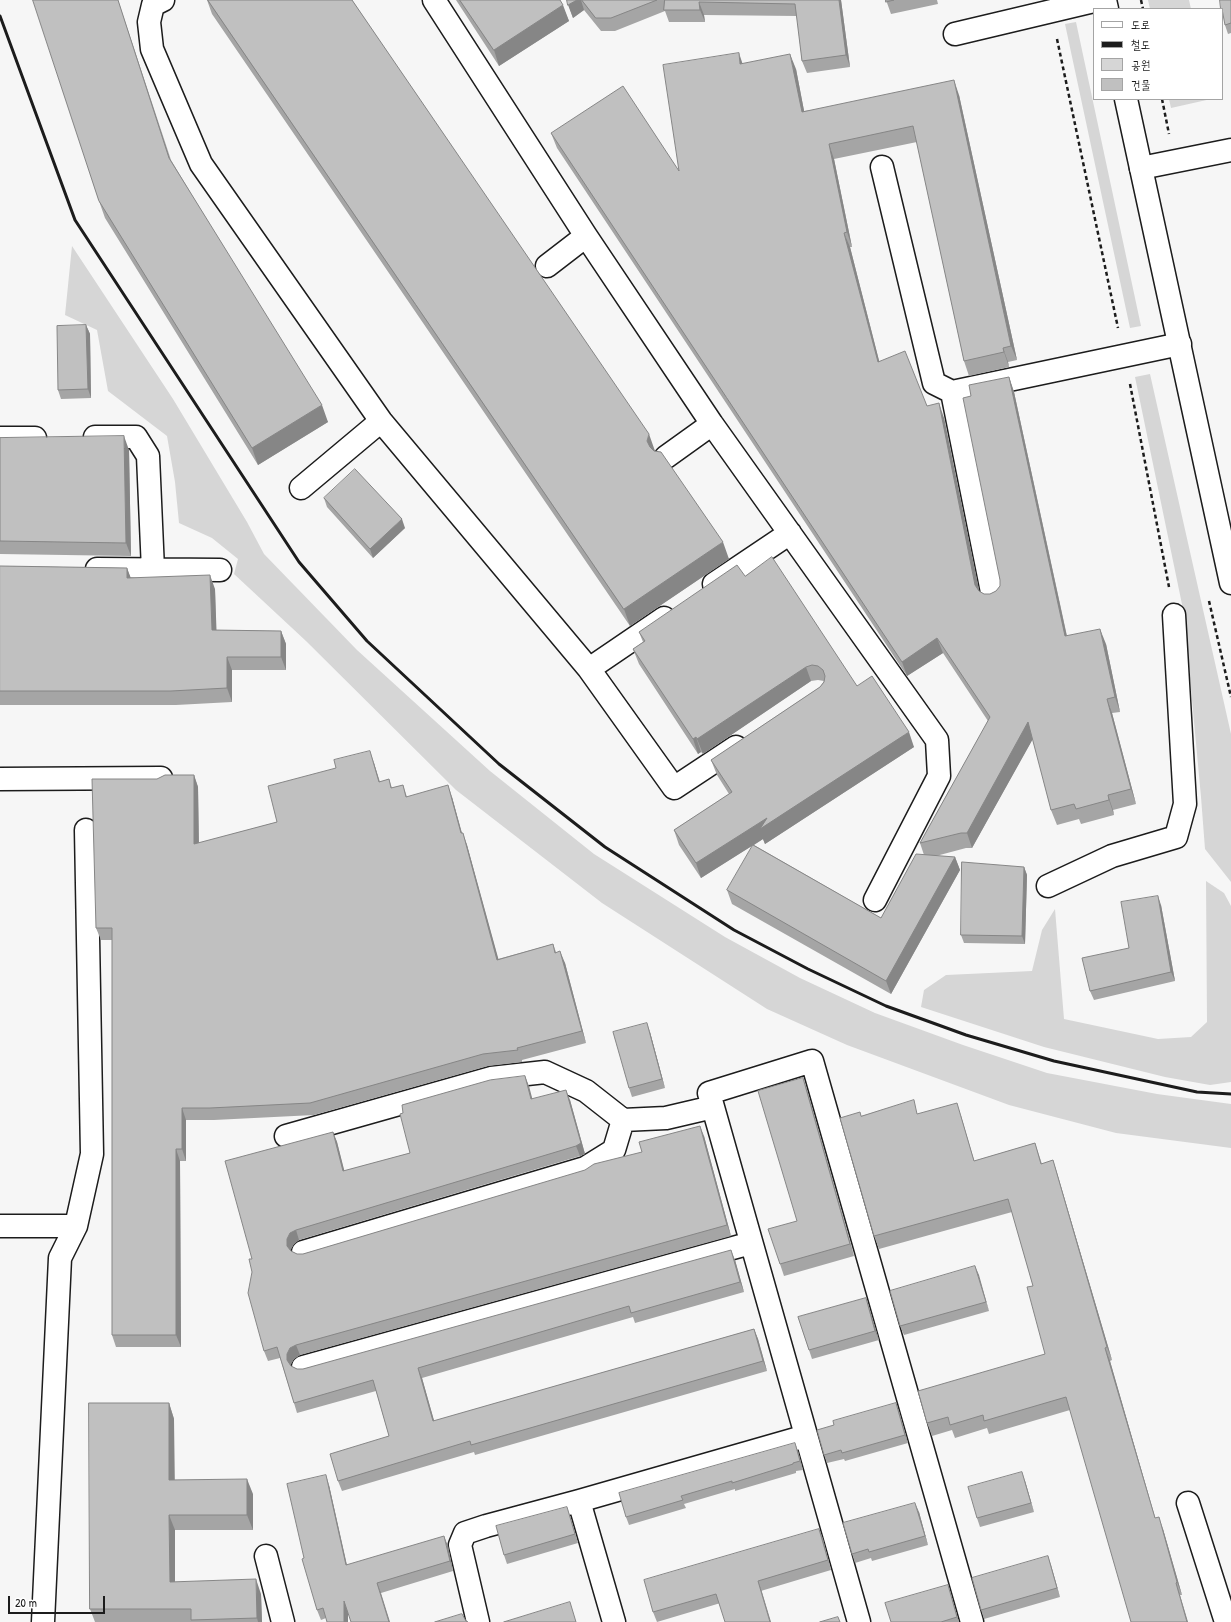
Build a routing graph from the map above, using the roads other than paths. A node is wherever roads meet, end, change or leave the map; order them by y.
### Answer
1 (163, 0) edge
2 (434, 0) edge
3 (1098, 0) edge
4 (955, 34) dead end
5 (1126, 100) edge
6 (1231, 150) edge
7 (882, 167) dead end
8 (1141, 168) junction
9 (586, 236) junction
10 (547, 266) dead end
11 (1180, 344) junction
12 (952, 392) junction
13 (381, 421) junction
14 (712, 424) junction
15 (0, 438) edge
16 (53, 438) edge
17 (76, 438) edge
18 (666, 457) edge
19 (301, 488) dead end
20 (790, 533) junction
21 (76, 568) edge
22 (153, 570) junction
23 (220, 570) dead end
24 (1231, 583) edge
25 (699, 594) edge
26 (993, 597) edge
27 (680, 607) edge
28 (1174, 615) road end
29 (589, 668) junction
30 (753, 736) edge
31 (161, 778) edge
32 (0, 779) edge
33 (86, 830) dead end
34 (1048, 886) dead end
35 (875, 900) dead end
36 (713, 1107) junction
37 (622, 1120) junction
38 (286, 1136) dead end
39 (0, 1226) edge
40 (76, 1226) junction
41 (751, 1243) junction
42 (303, 1252) edge
43 (303, 1367) edge
44 (806, 1436) junction
45 (579, 1501) junction
46 (1188, 1503) dead end
47 (266, 1556) dead end
48 (43, 1622) edge
49 (282, 1622) edge
50 (478, 1622) edge
51 (614, 1622) edge
52 (859, 1622) edge
53 (972, 1622) edge
54 (1226, 1622) edge

1 - 13 street
2 - 9 street
3 - 4 street
5 - 8 street
6 - 8 street
7 - 12 street
8 - 11 street
9 - 10 street
9 - 14 street
11 - 12 street
11 - 24 street
12 - 26 street
13 - 19 street
13 - 29 street
14 - 18 street
14 - 20 street
15 - 16 street
17 - 22 street
20 - 25 street
20 - 35 street
21 - 22 street
22 - 23 street
27 - 29 street
28 - 34 street
29 - 30 street
31 - 32 street
33 - 40 street
36 - 37 street
36 - 41 street
36 - 53 street
37 - 38 street
37 - 42 street
39 - 40 street
40 - 48 street
41 - 43 street
41 - 44 street
44 - 45 street
44 - 52 street
45 - 50 street
45 - 51 street
46 - 54 street
47 - 49 street

